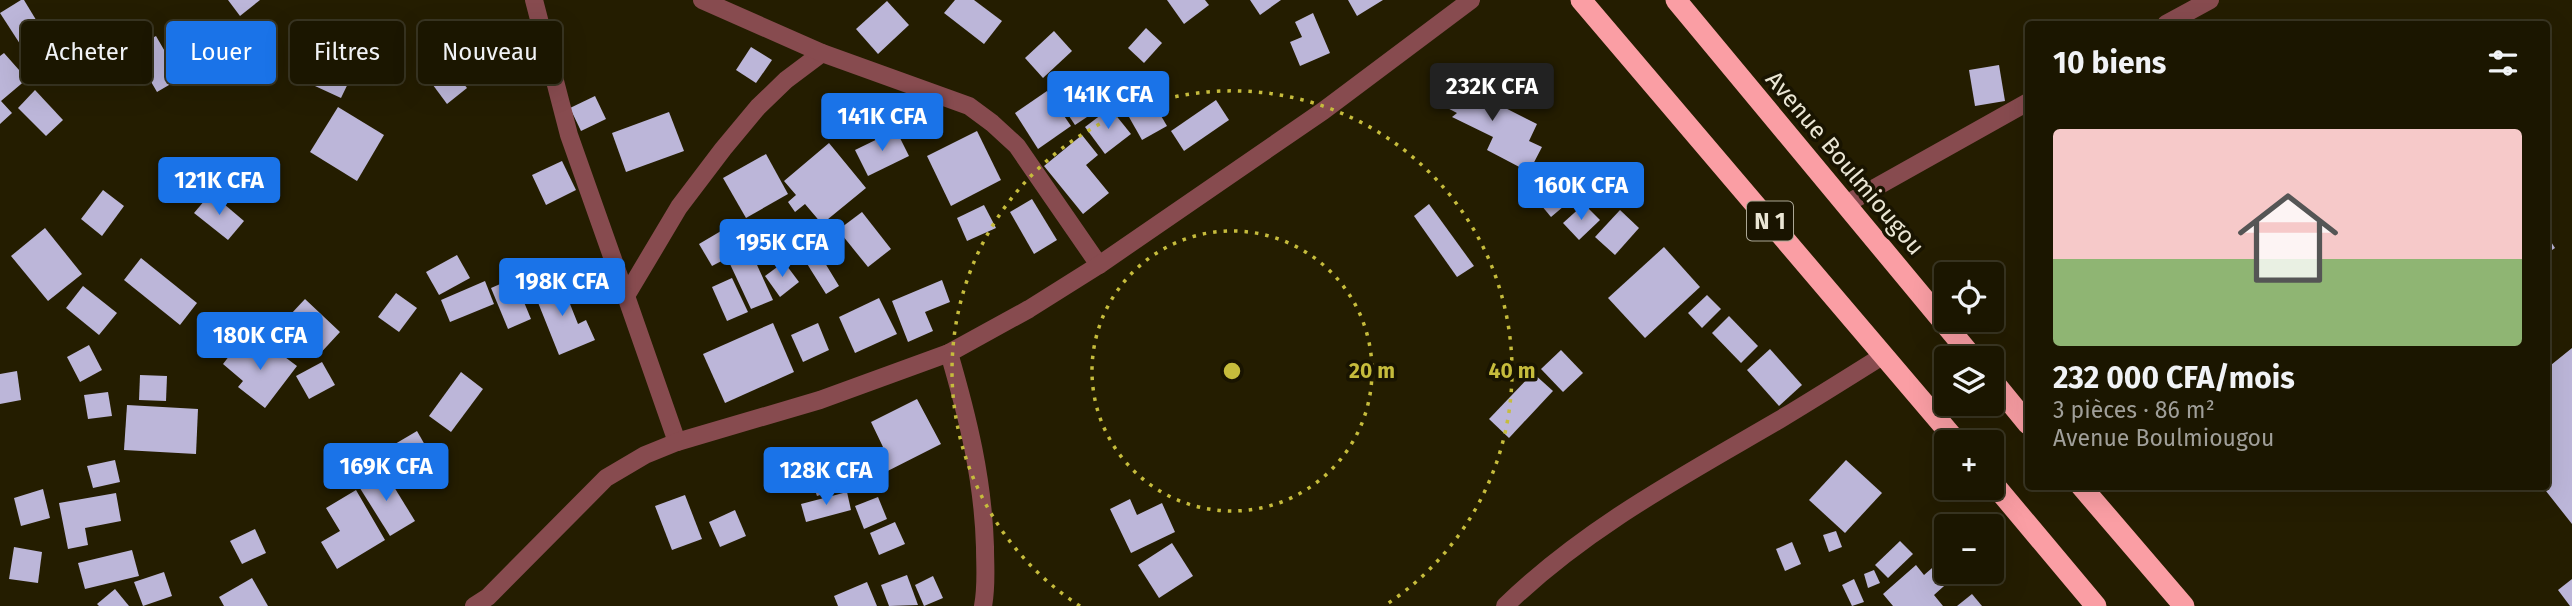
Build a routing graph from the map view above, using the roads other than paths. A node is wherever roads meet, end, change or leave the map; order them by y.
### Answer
1 (534, 0) edge
2 (702, 0) edge
3 (1581, 0) edge
4 (1676, 0) edge
5 (2210, 0) edge
6 (1460, 4) edge
7 (2172, 21) edge
8 (822, 53) junction
9 (2025, 104) edge
10 (1846, 204) junction
11 (1099, 265) junction
12 (626, 296) junction
13 (1963, 346) edge
14 (949, 353) junction
15 (1884, 355) junction
16 (2004, 395) edge
17 (2025, 420) edge
18 (1947, 430) edge
19 (677, 442) junction
20 (2084, 490) edge
21 (2004, 496) edge
22 (474, 606) edge
23 (983, 606) edge
24 (1505, 606) edge
25 (2096, 606) edge
26 (2184, 606) edge

1 - 12 street
2 - 8 street
3 - 15 highway, N 1
4 - 10 highway, Avenue Boulmiougou
5 - 7 street
6 - 11 street
8 - 11 street
8 - 12 street
9 - 10 street
10 - 13 highway, Avenue Boulmiougou
11 - 14 street
12 - 19 street
14 - 19 street
14 - 23 street
15 - 18 highway, N 1
15 - 24 street
16 - 17 highway
19 - 22 street
20 - 26 highway
21 - 25 highway

